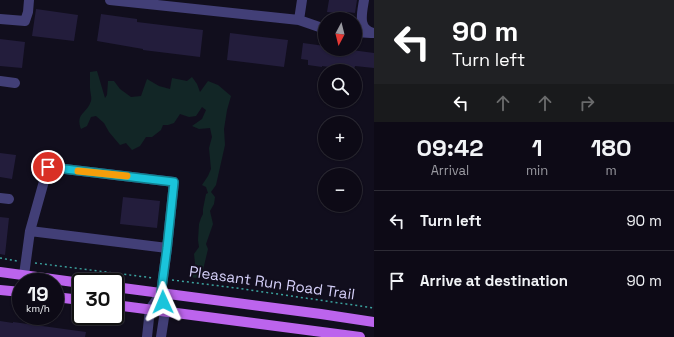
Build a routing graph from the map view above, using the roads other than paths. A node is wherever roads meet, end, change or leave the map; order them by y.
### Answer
1 (29, 0) edge
2 (110, 0) edge
3 (302, 0) edge
4 (364, 0) edge
5 (130, 1) edge
6 (0, 19) edge
7 (299, 20) junction
8 (318, 27) edge
9 (362, 32) edge
10 (373, 33) edge
11 (0, 82) edge
12 (15, 83) dead end
13 (30, 231) junction
14 (167, 248) junction
15 (0, 272) edge
16 (24, 273) edge
17 (12, 274) edge
18 (124, 288) edge
19 (0, 290) edge
20 (12, 291) edge
21 (161, 293) junction
22 (124, 306) edge
23 (150, 310) junction
24 (165, 311) junction
25 (374, 322) edge
26 (147, 337) edge
27 (161, 337) edge
28 (360, 337) edge

1 - 6 street
2 - 5 street
3 - 7 street
4 - 10 street
5 - 7 street
7 - 8 street
9 - 10 street
11 - 12 street
13 - 14 street
13 - 14 street
13 - 16 street
14 - 21 street
15 - 17 main road
18 - 21 main road
19 - 20 main road
21 - 23 street
21 - 24 street
21 - 25 main road
22 - 23 main road
23 - 24 main road
23 - 26 street
24 - 27 street
24 - 28 main road

